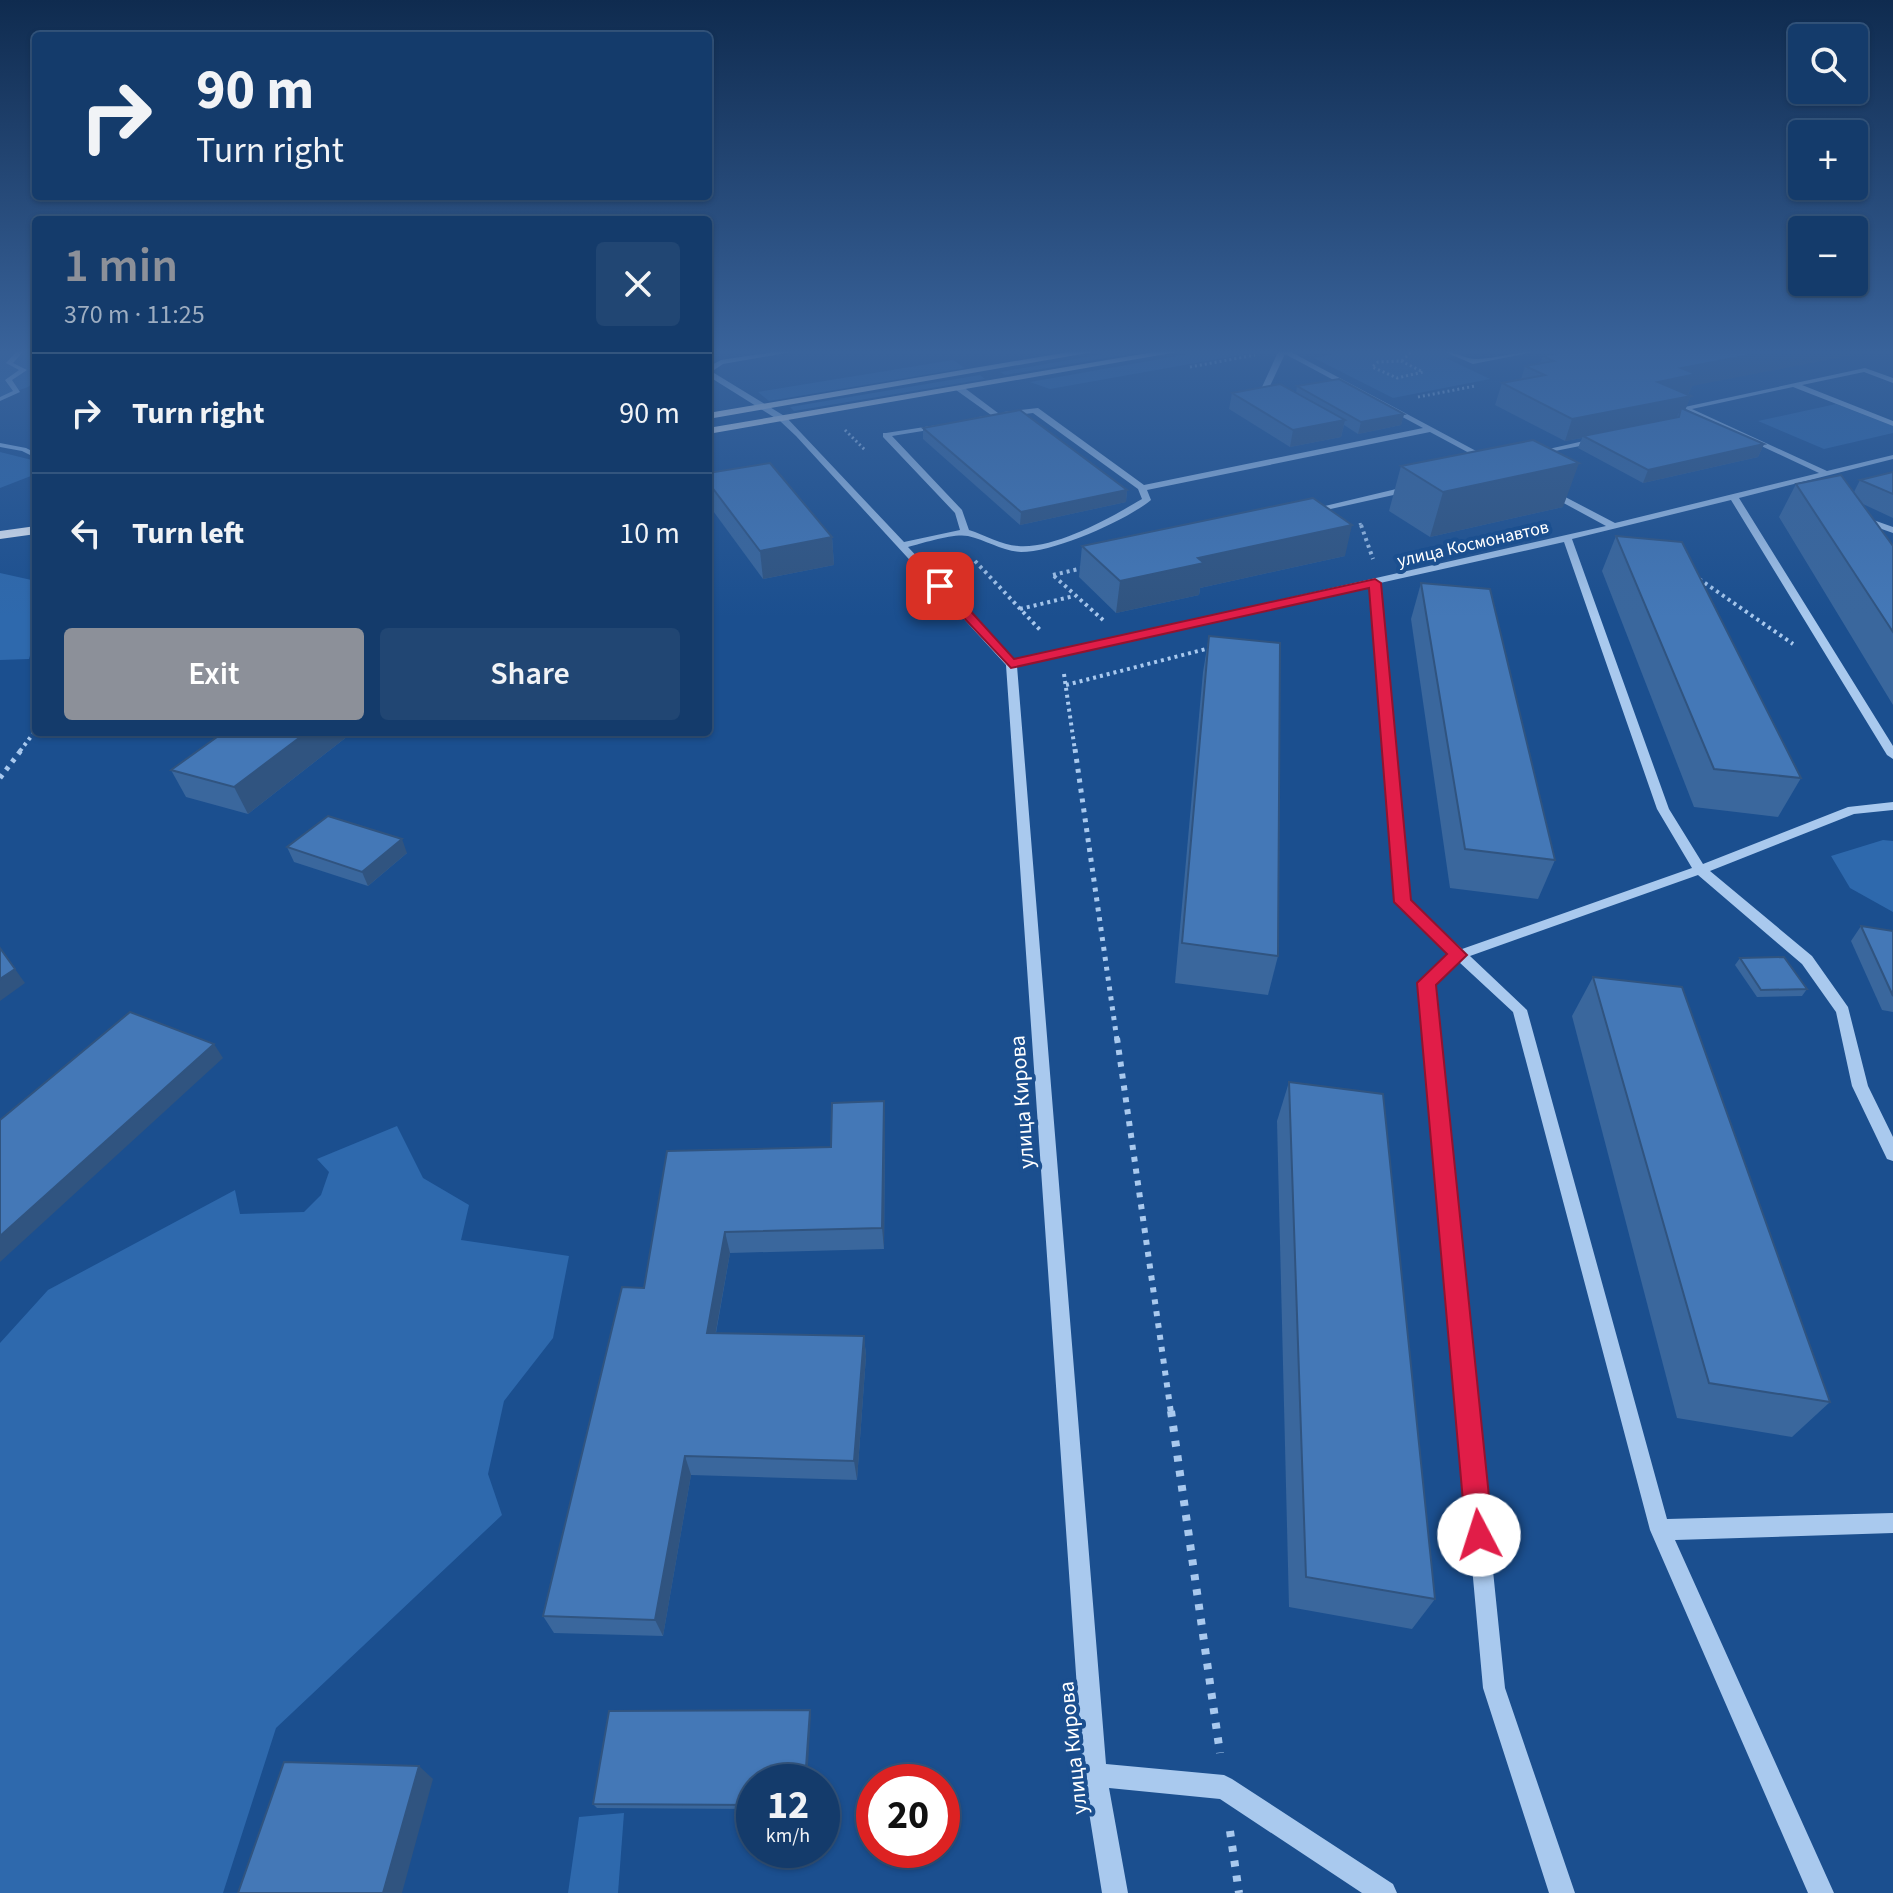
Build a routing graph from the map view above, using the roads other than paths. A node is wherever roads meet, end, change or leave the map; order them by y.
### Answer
1 (803, 440) edge
2 (891, 440) edge
3 (1077, 440) edge
4 (1357, 440) edge
5 (1375, 440) edge
6 (1452, 440) edge
7 (1595, 440) edge
8 (1755, 440) edge
9 (1362, 443) junction
10 (1517, 456) edge
11 (1893, 457) edge
12 (1493, 463) edge
13 (1824, 472) junction
14 (1780, 484) junction
15 (1429, 485) edge
16 (1142, 488) junction
17 (1546, 490) edge
18 (1804, 494) edge
19 (1733, 496) junction
20 (1291, 515) edge
21 (1854, 516) edge
22 (1613, 526) junction
23 (1893, 530) edge
24 (32, 531) edge
25 (965, 532) junction
26 (0, 535) edge
27 (1567, 538) junction
28 (902, 545) junction
29 (1375, 583) junction
30 (1011, 664) junction
31 (1893, 755) edge
32 (1893, 806) edge
33 (1700, 870) junction
34 (1458, 955) junction
35 (1893, 1154) edge
36 (1893, 1523) edge
37 (1660, 1530) junction
38 (1095, 1775) junction
39 (1115, 1893) edge
40 (1384, 1893) edge
41 (1562, 1893) edge
42 (1821, 1893) edge

1 - 28 street
2 - 25 street
3 - 16 street
4 - 9 street
5 - 9 street
6 - 12 street
7 - 10 street
8 - 13 street
9 - 16 street
11 - 13 street, улица Космонавтов
13 - 14 street, улица Космонавтов
14 - 18 street
14 - 19 street, улица Космонавтов
15 - 20 street
16 - 25 street
17 - 22 street
19 - 22 street, улица Космонавтов
19 - 31 street
21 - 23 street
22 - 27 street, улица Космонавтов
24 - 26 main road
25 - 28 street
27 - 29 street, улица Космонавтов
27 - 33 street
28 - 30 street
29 - 30 street, улица Космонавтов
29 - 34 street
30 - 38 street, улица Кирова
32 - 33 street
33 - 34 street
33 - 35 street
34 - 37 street
34 - 41 street
36 - 37 street
37 - 42 street
38 - 39 street, улица Кирова
38 - 40 street

